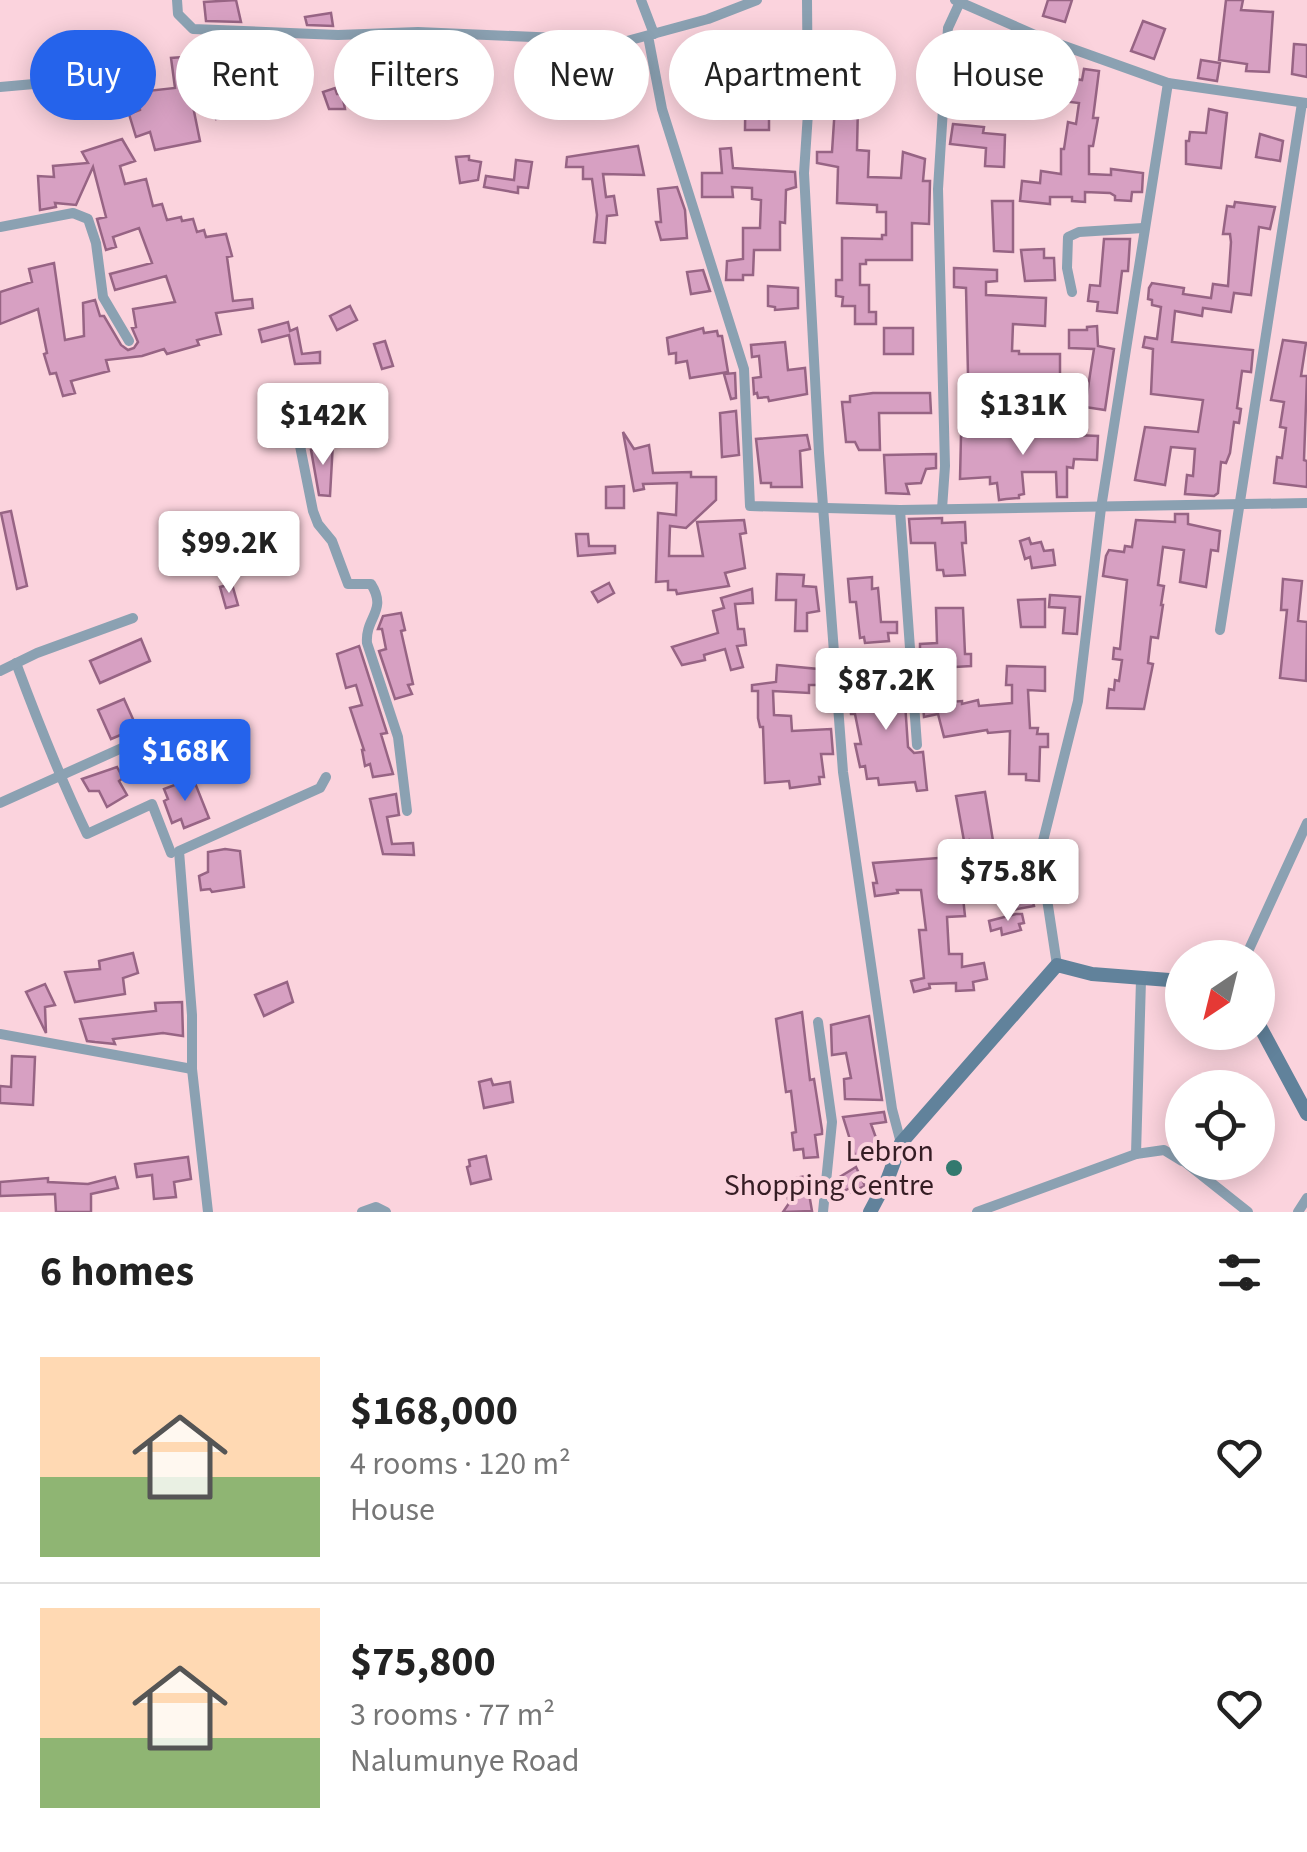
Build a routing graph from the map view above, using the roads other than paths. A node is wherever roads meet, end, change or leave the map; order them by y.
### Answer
1 (177, 0) edge
2 (641, 0) edge
3 (756, 0) edge
4 (807, 0) edge
5 (958, 1) edge
6 (651, 35) junction
7 (30, 84) edge
8 (1168, 84) junction
9 (0, 87) edge
10 (1304, 103) edge
11 (0, 227) edge
12 (1143, 228) junction
13 (1072, 292) dead end
14 (129, 341) dead end
15 (352, 415) dead end
16 (1307, 503) edge
17 (1242, 506) junction
18 (825, 508) junction
19 (1101, 508) junction
20 (942, 509) junction
21 (900, 510) junction
22 (134, 618) dead end
23 (1220, 630) dead end
24 (16, 663) junction
25 (0, 671) edge
26 (164, 729) dead end
27 (916, 745) dead end
28 (60, 778) junction
29 (326, 778) dead end
30 (0, 803) edge
31 (407, 811) dead end
32 (1307, 823) edge
33 (171, 852) dead end
34 (1293, 852) junction
35 (1307, 860) edge
36 (1253, 940) edge
37 (1057, 965) junction
38 (1140, 980) junction
39 (1165, 981) edge
40 (818, 1022) dead end
41 (0, 1034) edge
42 (1272, 1050) edge
43 (192, 1068) junction
44 (1307, 1114) edge
45 (901, 1144) junction
46 (1165, 1151) edge
47 (1136, 1154) junction
48 (1207, 1180) edge
49 (1307, 1198) edge
50 (208, 1212) edge
51 (362, 1212) edge
52 (386, 1212) edge
53 (823, 1212) edge
54 (870, 1212) edge
55 (977, 1212) edge
56 (1248, 1212) edge
57 (1298, 1212) edge

1 - 6 street
2 - 6 street
3 - 6 street
4 - 18 street
5 - 8 street
5 - 20 street
6 - 18 street
7 - 9 street
8 - 10 street
8 - 12 street
10 - 17 street
11 - 14 street
12 - 13 street
12 - 19 street
15 - 31 street
16 - 17 street
17 - 19 street
17 - 23 street
18 - 21 street
18 - 45 street
19 - 20 street
19 - 37 street
20 - 21 street
21 - 27 street
22 - 24 street
24 - 25 street
24 - 28 street
26 - 28 street
28 - 30 street
28 - 33 street
29 - 43 street
32 - 34 street
34 - 35 street
34 - 36 street
37 - 38 street
37 - 45 street
38 - 39 street
38 - 47 street
40 - 53 street
41 - 43 street
42 - 44 street
43 - 50 street
45 - 54 street
46 - 47 street
47 - 55 street
48 - 56 street
49 - 57 street
51 - 52 street

